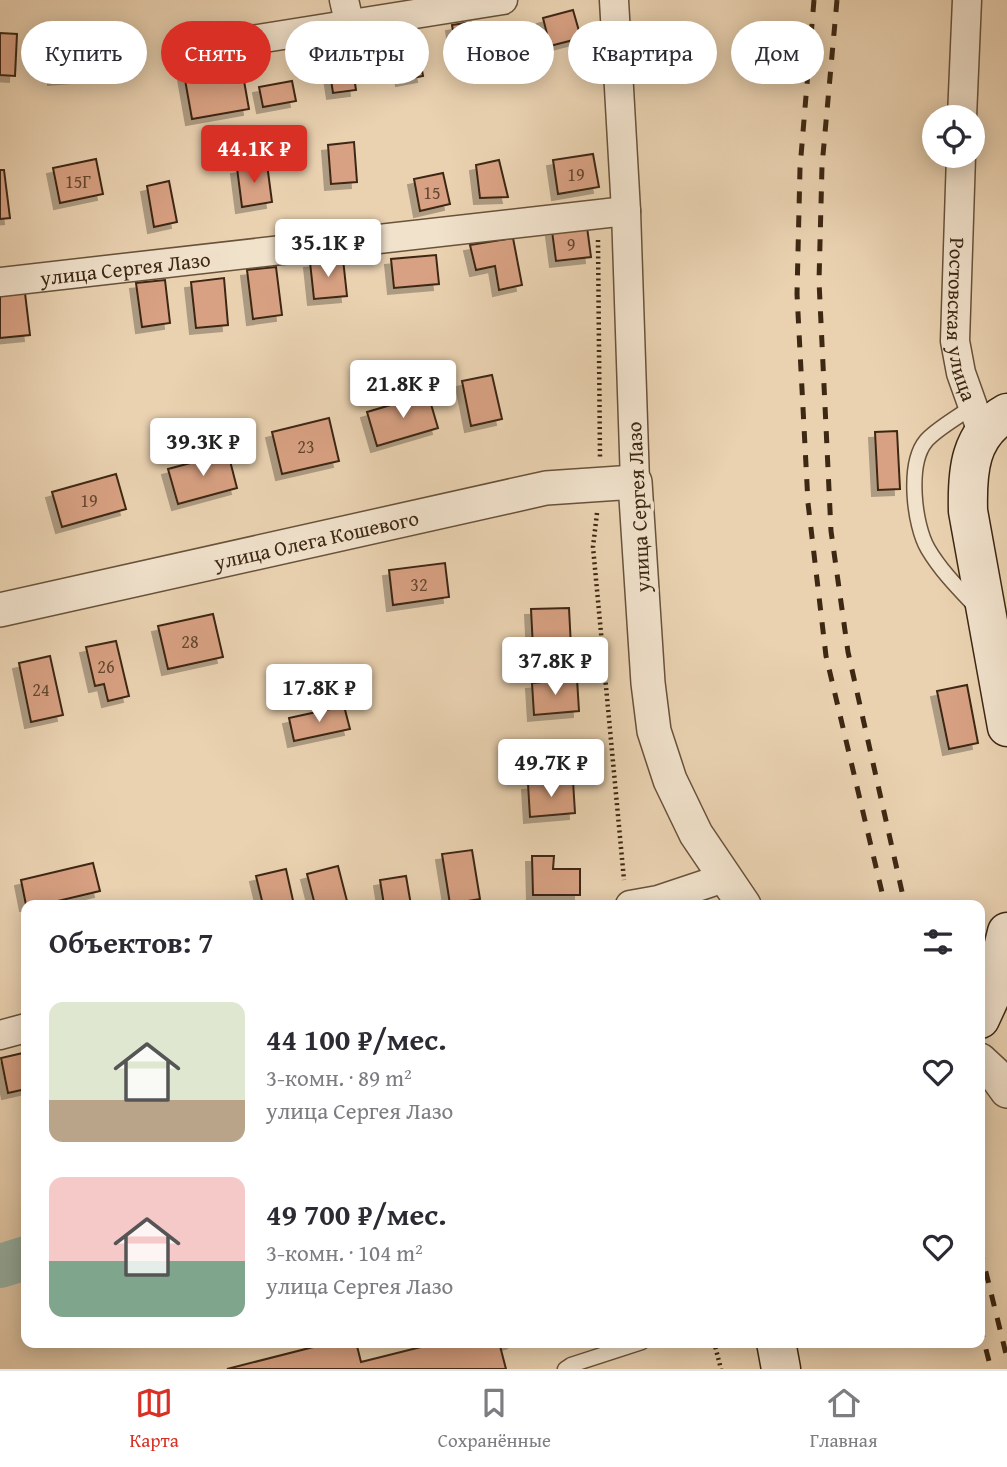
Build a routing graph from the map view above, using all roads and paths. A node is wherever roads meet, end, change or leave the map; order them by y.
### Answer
1 (503, 0) edge
2 (614, 0) edge
3 (967, 0) edge
4 (347, 13) edge
5 (271, 31) edge
6 (963, 105) edge
7 (961, 168) edge
8 (626, 211) junction
9 (598, 215) junction
10 (0, 282) edge
11 (988, 417) edge
12 (635, 482) junction
13 (600, 483) junction
14 (0, 610) edge
15 (988, 619) junction
16 (1006, 712) edge
17 (724, 878) junction
18 (627, 898) edge
19 (740, 900) edge
20 (1007, 932) edge
21 (985, 1008) edge
22 (21, 1029) edge
23 (0, 1035) edge
24 (985, 1065) edge
25 (1007, 1091) edge
26 (623, 1348) edge
27 (716, 1348) edge
28 (777, 1348) edge
29 (565, 1369) edge
30 (721, 1369) edge
31 (782, 1369) edge

1 - 4 street
2 - 8 street, улица Сергея Лазо
3 - 6 street
4 - 5 street
7 - 11 street, Ростовская улица
8 - 9 street, улица Сергея Лазо
8 - 12 street, улица Сергея Лазо
9 - 10 street, улица Сергея Лазо
9 - 13 path
11 - 15 main road, Ростовская улица
11 - 15 lane
12 - 13 street, улица Олега Кошевого
12 - 17 street, улица Сергея Лазо
13 - 14 street, улица Олега Кошевого
13 - 18 path
15 - 16 main road, Ростовская улица
17 - 18 street
17 - 19 street, улица Сергея Лазо
20 - 21 main road
22 - 23 street
24 - 25 street
26 - 29 lane
27 - 30 path
28 - 31 main road

